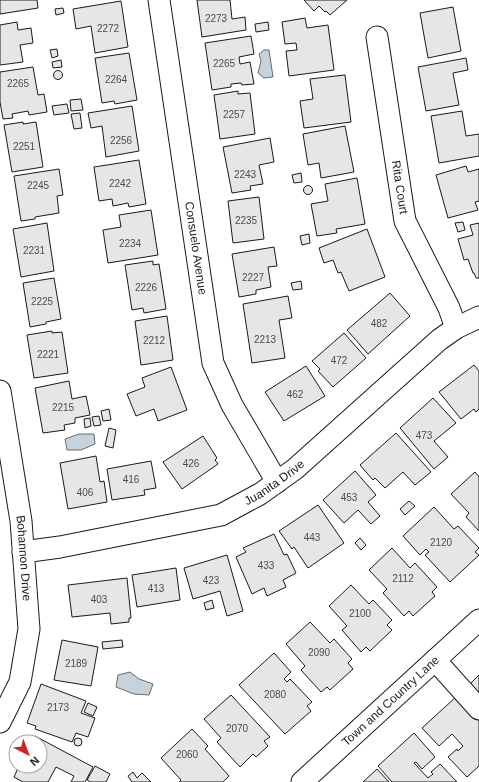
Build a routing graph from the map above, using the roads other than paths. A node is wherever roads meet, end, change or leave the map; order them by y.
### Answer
1 (159, 0) edge
2 (377, 36) dead end
3 (479, 317) edge
4 (456, 328) junction
5 (0, 391) edge
6 (277, 482) junction
7 (23, 552) junction
8 (479, 620) edge
9 (435, 660) junction
10 (479, 710) edge
11 (0, 722) edge
12 (302, 782) edge

1 - 6 street, Consuelo Avenue
2 - 4 street, Rita Court
3 - 4 street, Juanita Drive
4 - 6 street, Juanita Drive
5 - 7 street, Bohannon Drive
6 - 7 street, Juanita Drive
7 - 11 street, Bohannon Drive
8 - 9 street, Town and Country Lane
9 - 10 street
9 - 12 street, Town and Country Lane

